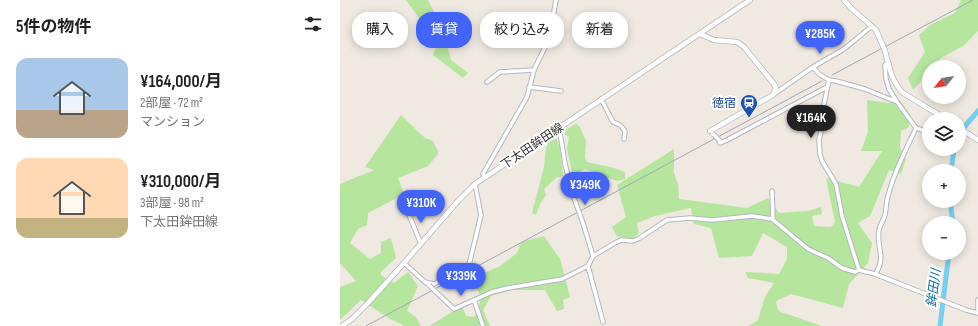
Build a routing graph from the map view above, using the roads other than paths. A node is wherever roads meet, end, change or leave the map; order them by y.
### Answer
1 (556, 0) edge
2 (750, 0) edge
3 (844, 0) edge
4 (872, 26) junction
5 (700, 34) junction
6 (888, 63) junction
7 (813, 67) junction
8 (534, 70) junction
9 (829, 80) junction
10 (487, 82) dead end
11 (529, 87) junction
12 (827, 87) junction
13 (561, 91) dead end
14 (773, 95) junction
15 (601, 99) junction
16 (897, 102) junction
17 (935, 112) edge
18 (559, 127) junction
19 (916, 128) junction
20 (922, 130) edge
21 (712, 132) joint
22 (966, 132) edge
23 (624, 139) dead end
24 (978, 140) edge
25 (485, 177) junction
26 (475, 184) junction
27 (772, 191) dead end
28 (407, 210) dead end
29 (773, 219) junction
30 (421, 244) junction
31 (593, 256) junction
32 (404, 263) junction
33 (588, 266) junction
34 (859, 270) junction
35 (875, 274) junction
36 (427, 284) junction
37 (474, 300) junction
38 (978, 300) edge
39 (978, 312) edge
40 (603, 322) dead end
41 (342, 326) edge
42 (483, 326) edge

1 - 8 street
2 - 5 main road, 下太田鉾田線
3 - 4 main road
4 - 6 main road
4 - 7 street
5 - 14 main road
5 - 15 main road, 下太田鉾田線
6 - 16 street
6 - 17 main road
7 - 9 street
7 - 14 street
8 - 10 street
8 - 11 street
9 - 12 street
9 - 16 street
11 - 13 street
11 - 25 street
12 - 21 street, bridge
12 - 34 street
14 - 21 main road
15 - 18 main road, 下太田鉾田線
15 - 23 street
16 - 19 street
18 - 25 main road, 下太田鉾田線
18 - 31 street, bridge
19 - 20 street
19 - 35 street
22 - 24 main road
25 - 26 main road, 下太田鉾田線
26 - 30 main road, 下太田鉾田線
26 - 36 street
27 - 29 street
28 - 30 street
29 - 31 street
29 - 34 street
30 - 32 main road, 下太田鉾田線
31 - 33 street
32 - 36 street
32 - 41 main road, 下太田鉾田線
33 - 37 street
33 - 40 street
34 - 35 street
35 - 39 street
36 - 37 street, bridge
37 - 42 street
38 - 39 street

